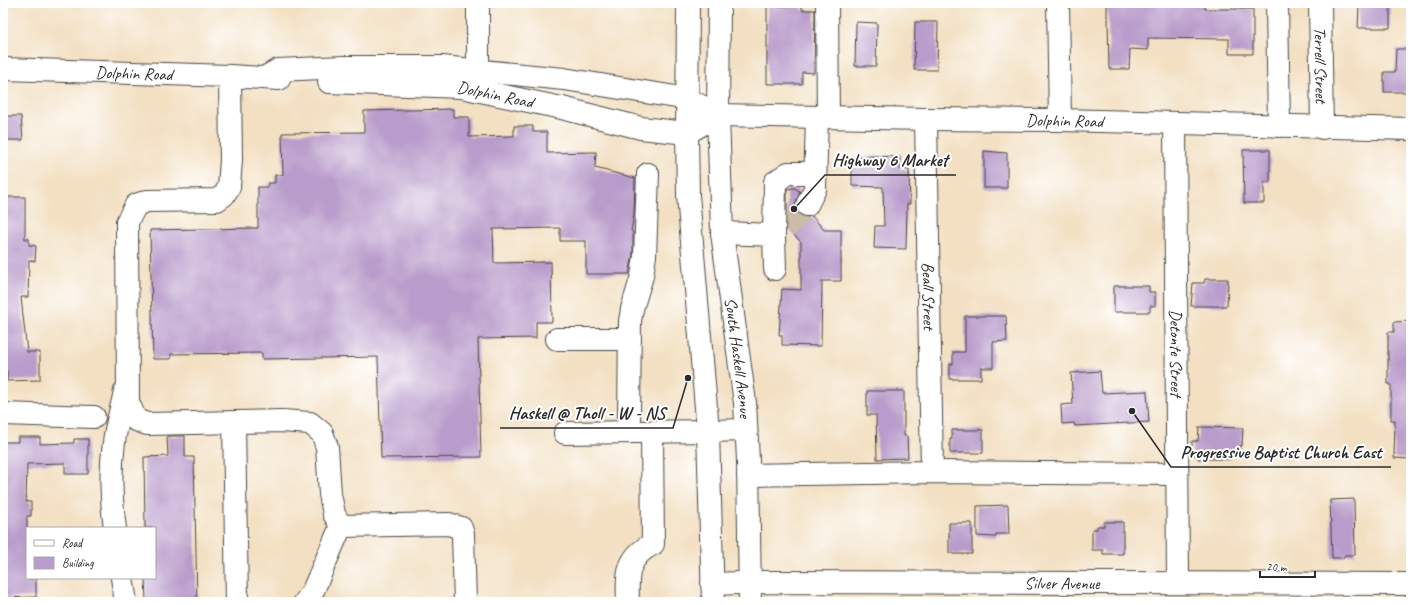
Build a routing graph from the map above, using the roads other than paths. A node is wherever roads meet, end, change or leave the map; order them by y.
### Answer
1 (478, 3) edge
2 (688, 3) edge
3 (719, 3) edge
4 (827, 3) edge
5 (1058, 3) edge
6 (1277, 3) edge
7 (1320, 3) edge
8 (3, 70) edge
9 (478, 70) junction
10 (230, 76) junction
11 (264, 78) junction
12 (688, 99) junction
13 (718, 115) junction
14 (822, 117) junction
15 (926, 119) junction
16 (1060, 120) junction
17 (1175, 124) junction
18 (1280, 126) junction
19 (1322, 128) junction
20 (1411, 129) edge
21 (687, 134) junction
22 (648, 174) dead end
23 (779, 222) junction
24 (722, 233) junction
25 (774, 269) dead end
26 (557, 339) dead end
27 (630, 339) junction
28 (128, 379) junction
29 (3, 414) edge
30 (94, 418) dead end
31 (234, 422) junction
32 (746, 430) junction
33 (708, 431) junction
34 (644, 432) junction
35 (565, 433) dead end
36 (932, 472) junction
37 (1176, 474) junction
38 (748, 475) junction
39 (341, 526) junction
40 (115, 527) edge
41 (122, 579) edge
42 (1178, 583) junction
43 (1411, 584) edge
44 (750, 592) edge
45 (712, 593) edge
46 (126, 602) edge
47 (237, 602) edge
48 (305, 602) edge
49 (465, 602) edge
50 (628, 602) edge

1 - 9 main road
2 - 12 main road, South Haskell Avenue
3 - 13 main road, South Haskell Avenue
4 - 14 main road
5 - 16 main road
6 - 18 main road
7 - 19 main road, Terrell Street
8 - 10 main road, Dolphin Road
9 - 11 main road, Dolphin Road
9 - 12 main road, Dolphin Road
10 - 11 main road, Dolphin Road
10 - 28 main road
11 - 21 main road, Dolphin Road
12 - 13 main road, Dolphin Road
12 - 21 main road, South Haskell Avenue
13 - 14 main road, Dolphin Road
13 - 21 main road
13 - 24 main road, South Haskell Avenue
14 - 15 main road, Dolphin Road
14 - 23 main road
15 - 16 main road, Dolphin Road
15 - 36 main road, Beall Street
16 - 17 main road, Dolphin Road
17 - 18 main road, Dolphin Road
17 - 37 main road, Detonte Street
18 - 19 main road, Dolphin Road
19 - 20 main road, Dolphin Road
21 - 33 main road, South Haskell Avenue
22 - 27 main road
23 - 24 main road
23 - 25 main road
24 - 32 main road, South Haskell Avenue
26 - 27 main road
27 - 34 main road
28 - 31 main road
28 - 40 main road
29 - 30 main road
31 - 39 main road
31 - 47 main road
32 - 33 main road
32 - 38 main road, South Haskell Avenue
33 - 34 main road
33 - 45 main road, South Haskell Avenue
34 - 35 main road
34 - 50 main road
36 - 37 main road
36 - 38 main road
37 - 42 main road, Detonte Street
38 - 44 main road, South Haskell Avenue
39 - 48 main road
39 - 49 main road
41 - 46 main road
42 - 43 main road, Silver Avenue
42 - 44 main road, Silver Avenue
44 - 45 main road, Silver Avenue

